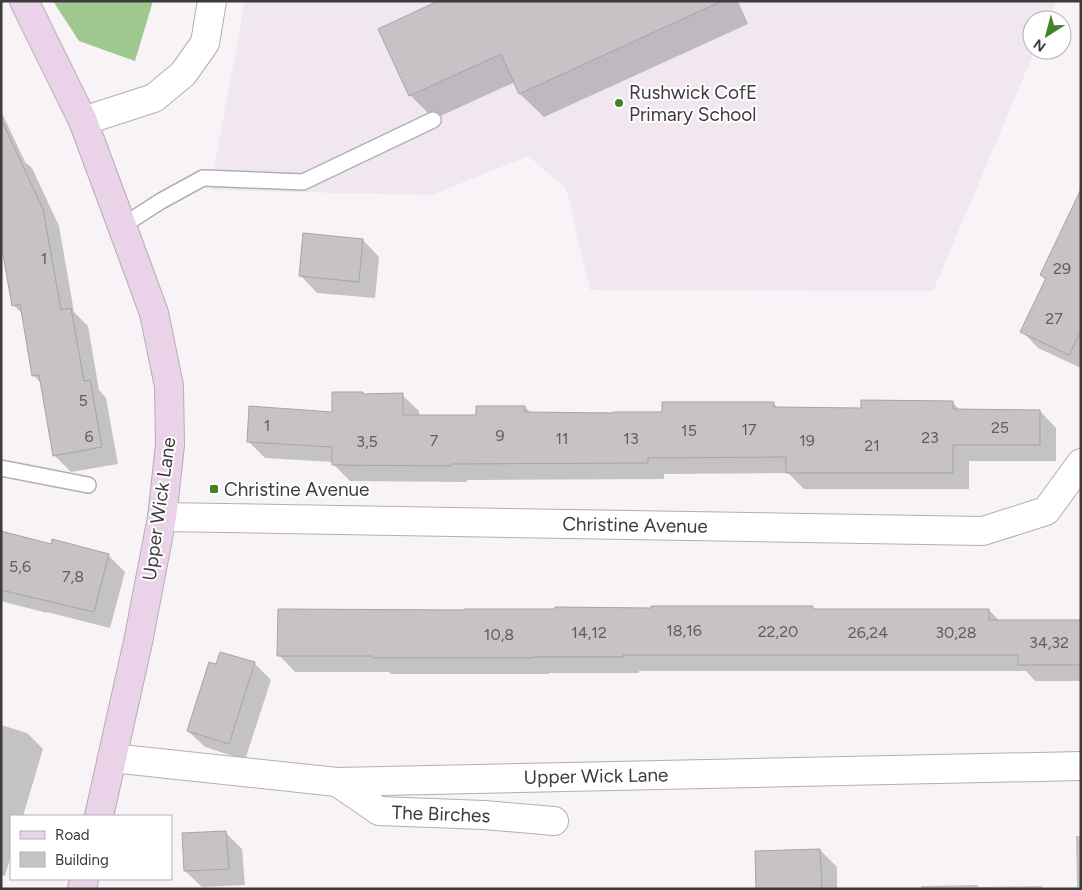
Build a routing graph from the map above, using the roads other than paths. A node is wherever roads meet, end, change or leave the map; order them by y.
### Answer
1 (24, 1) edge
2 (212, 1) edge
3 (433, 120) dead end
4 (83, 121) junction
5 (122, 226) junction
6 (1081, 463) edge
7 (1, 468) edge
8 (88, 485) dead end
9 (162, 517) junction
10 (112, 758) junction
11 (1081, 766) edge
12 (337, 782) junction
13 (98, 815) edge
14 (554, 821) dead end

1 - 4 street, Upper Wick Lane
2 - 4 street
3 - 5 lane
4 - 5 street, Upper Wick Lane
5 - 9 street, Upper Wick Lane
6 - 9 street, Christine Avenue
7 - 8 lane
9 - 10 street, Upper Wick Lane
10 - 12 street, Upper Wick Lane
10 - 13 street, Upper Wick Lane
11 - 12 street, Upper Wick Lane
12 - 14 street, The Birches

